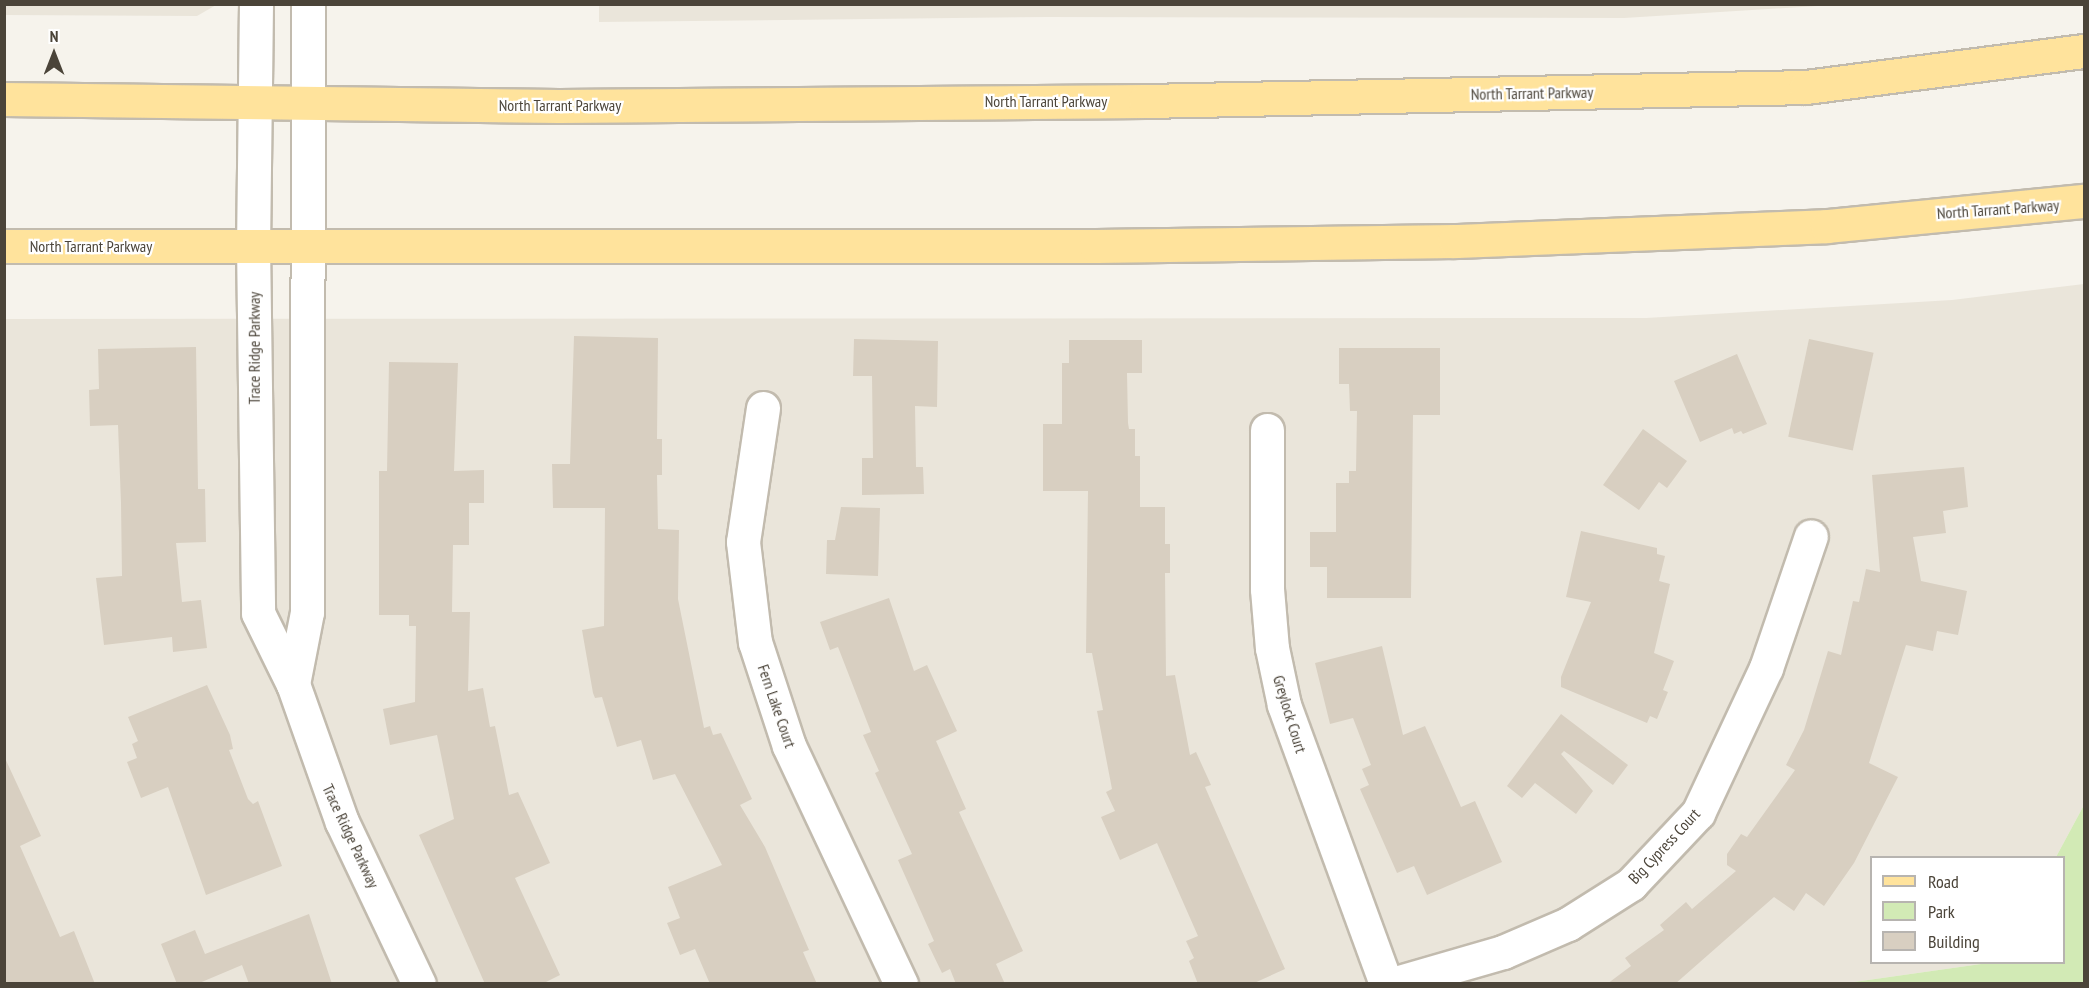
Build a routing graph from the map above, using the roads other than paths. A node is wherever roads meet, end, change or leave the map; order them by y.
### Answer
1 (256, 4) edge
2 (308, 4) edge
3 (2085, 51) edge
4 (4, 99) edge
5 (255, 102) junction
6 (308, 102) junction
7 (2085, 201) edge
8 (253, 244) junction
9 (309, 244) junction
10 (4, 246) edge
11 (763, 408) dead end
12 (1267, 430) dead end
13 (1811, 536) dead end
14 (293, 684) junction
15 (419, 984) edge
16 (901, 984) edge
17 (1386, 984) edge
18 (1392, 984) edge

1 - 5 street, Trace Ridge Parkway
2 - 6 street
3 - 6 main road, North Tarrant Parkway
4 - 5 main road, North Tarrant Parkway
5 - 6 main road, North Tarrant Parkway
5 - 8 street, Trace Ridge Parkway
6 - 9 street
7 - 9 main road, North Tarrant Parkway
8 - 9 main road, North Tarrant Parkway
8 - 10 main road, North Tarrant Parkway
8 - 14 street, Trace Ridge Parkway
9 - 14 street
11 - 16 street, Fern Lake Court
12 - 17 street, Greylock Court
13 - 18 street, Big Cypress Court
14 - 15 street, Trace Ridge Parkway

